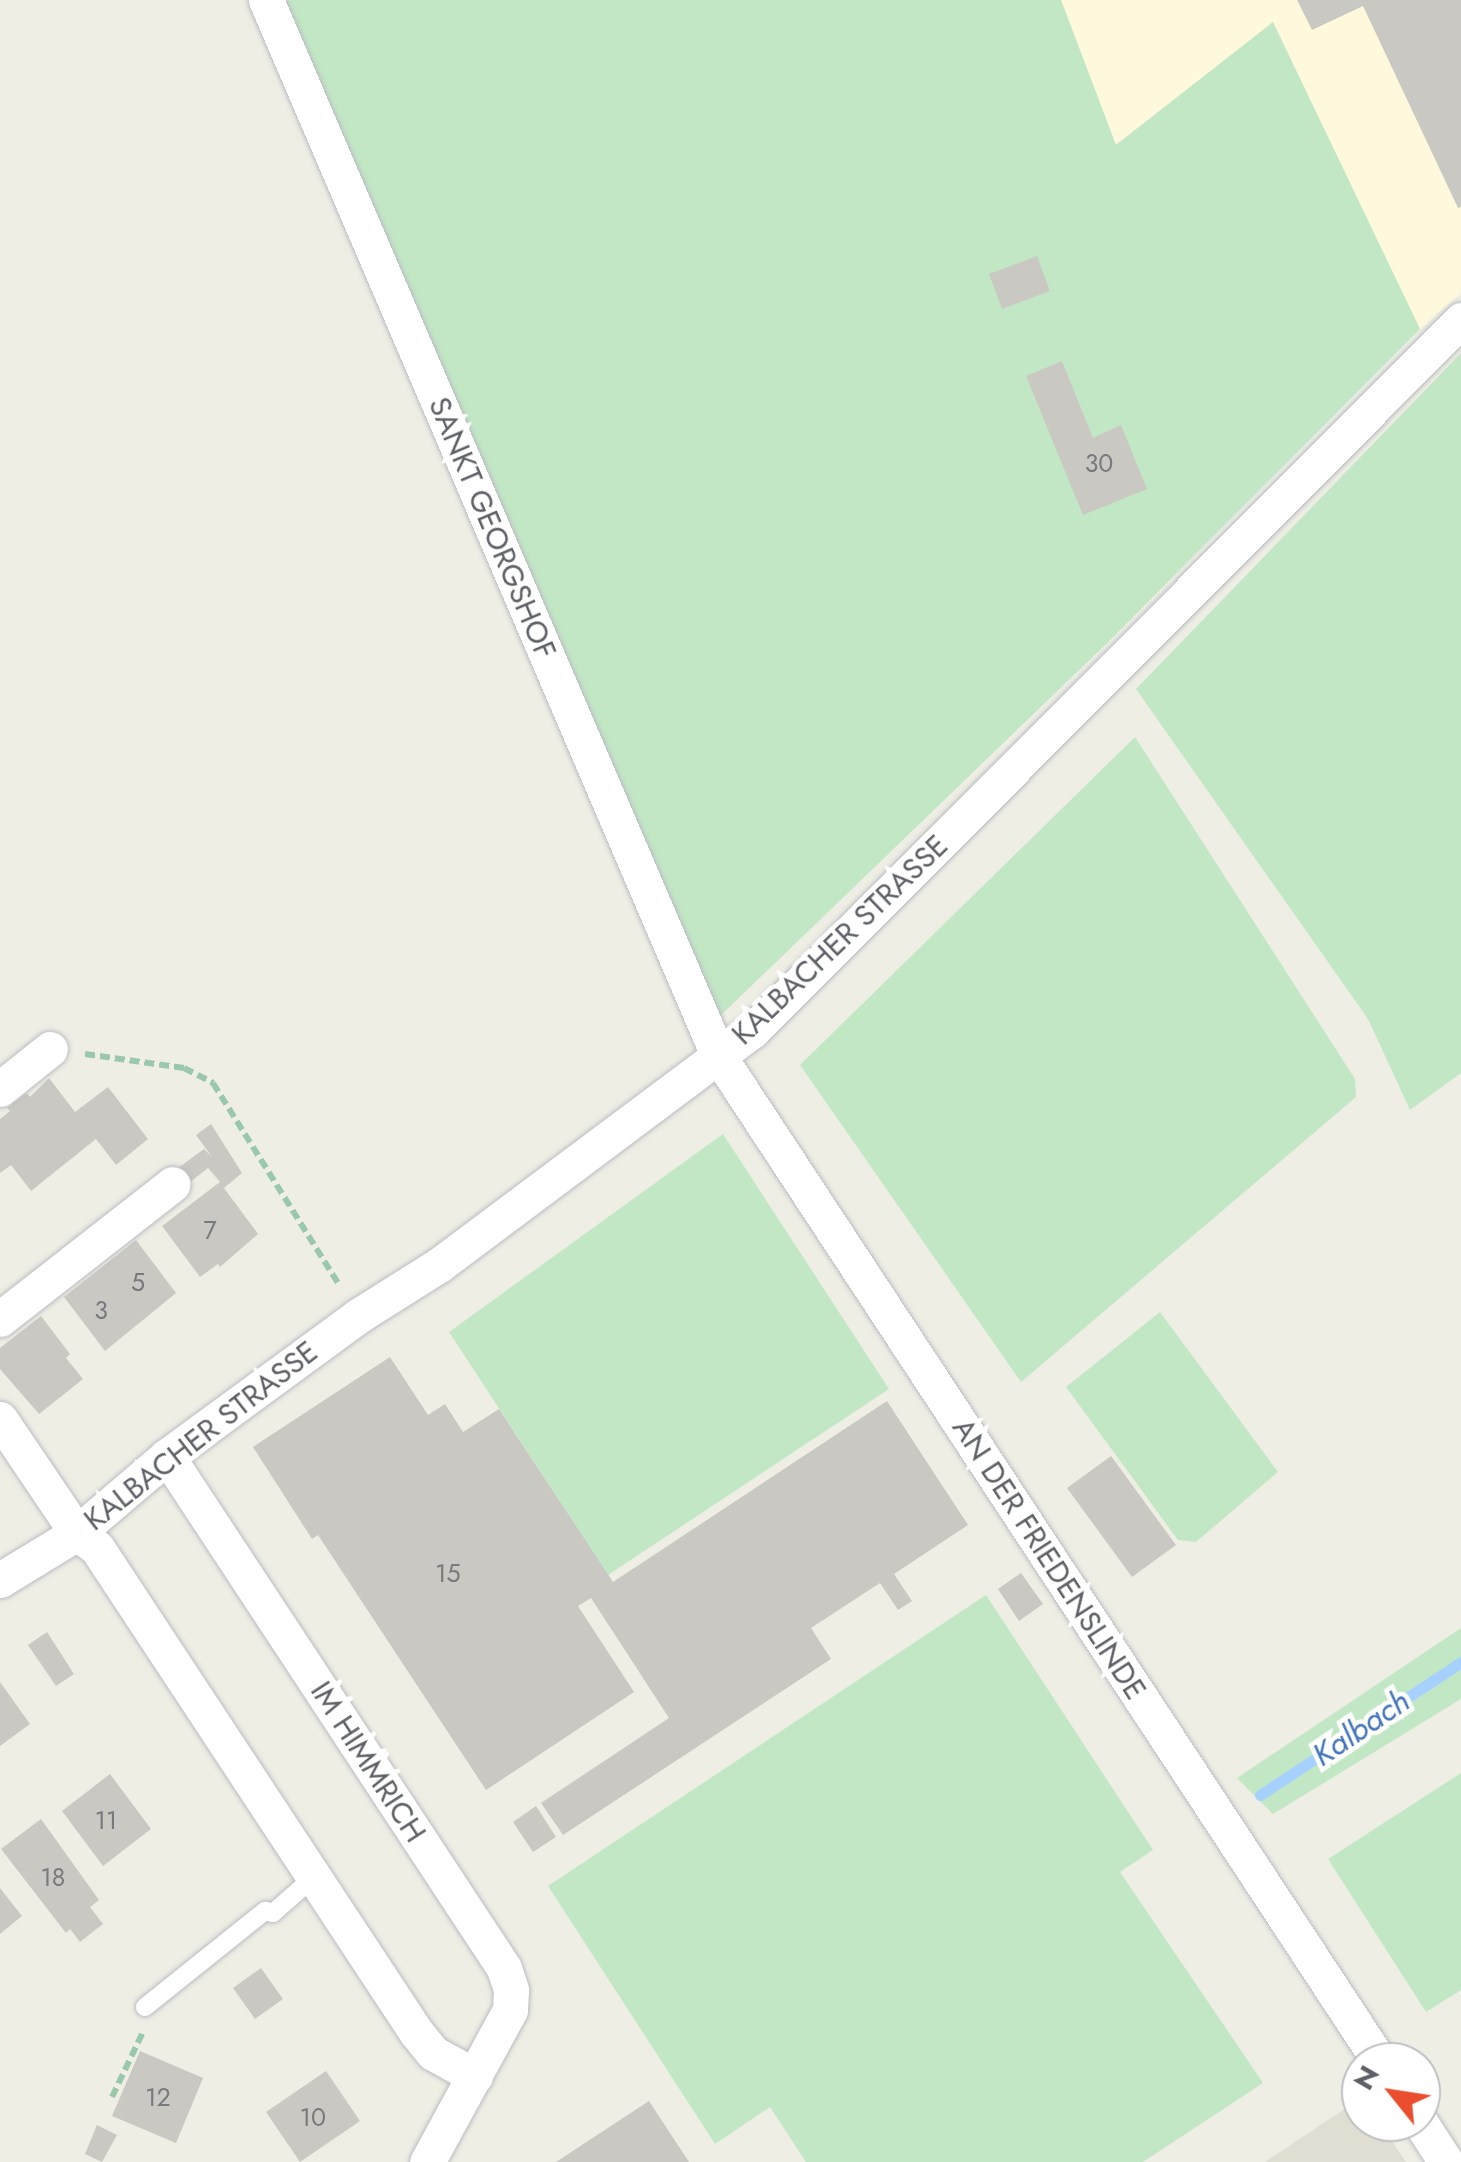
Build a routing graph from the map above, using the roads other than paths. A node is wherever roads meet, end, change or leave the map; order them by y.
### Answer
1 (266, 0) edge
2 (1461, 320) edge
3 (50, 1049) road end
4 (718, 1056) junction
5 (0, 1089) edge
6 (173, 1184) dead end
7 (0, 1319) edge
8 (0, 1419) edge
9 (167, 1456) junction
10 (77, 1533) junction
11 (0, 1580) edge
12 (314, 1876) junction
13 (145, 2006) road end
14 (1367, 2042) edge
15 (475, 2076) junction
16 (428, 2161) edge

1 - 4 street, SANKT GEORGSHOF
2 - 4 street, KALBACHER STRASSE
3 - 5 street
4 - 9 street, KALBACHER STRASSE
4 - 14 street, AN DER FRIEDENSLINDE
6 - 7 street
8 - 10 street
9 - 10 street, KALBACHER STRASSE
9 - 15 street, IM HIMMRICH
10 - 11 street, KALBACHER STRASSE
10 - 12 street
12 - 13 lane
12 - 15 street
15 - 16 street, IM HIMMRICH

